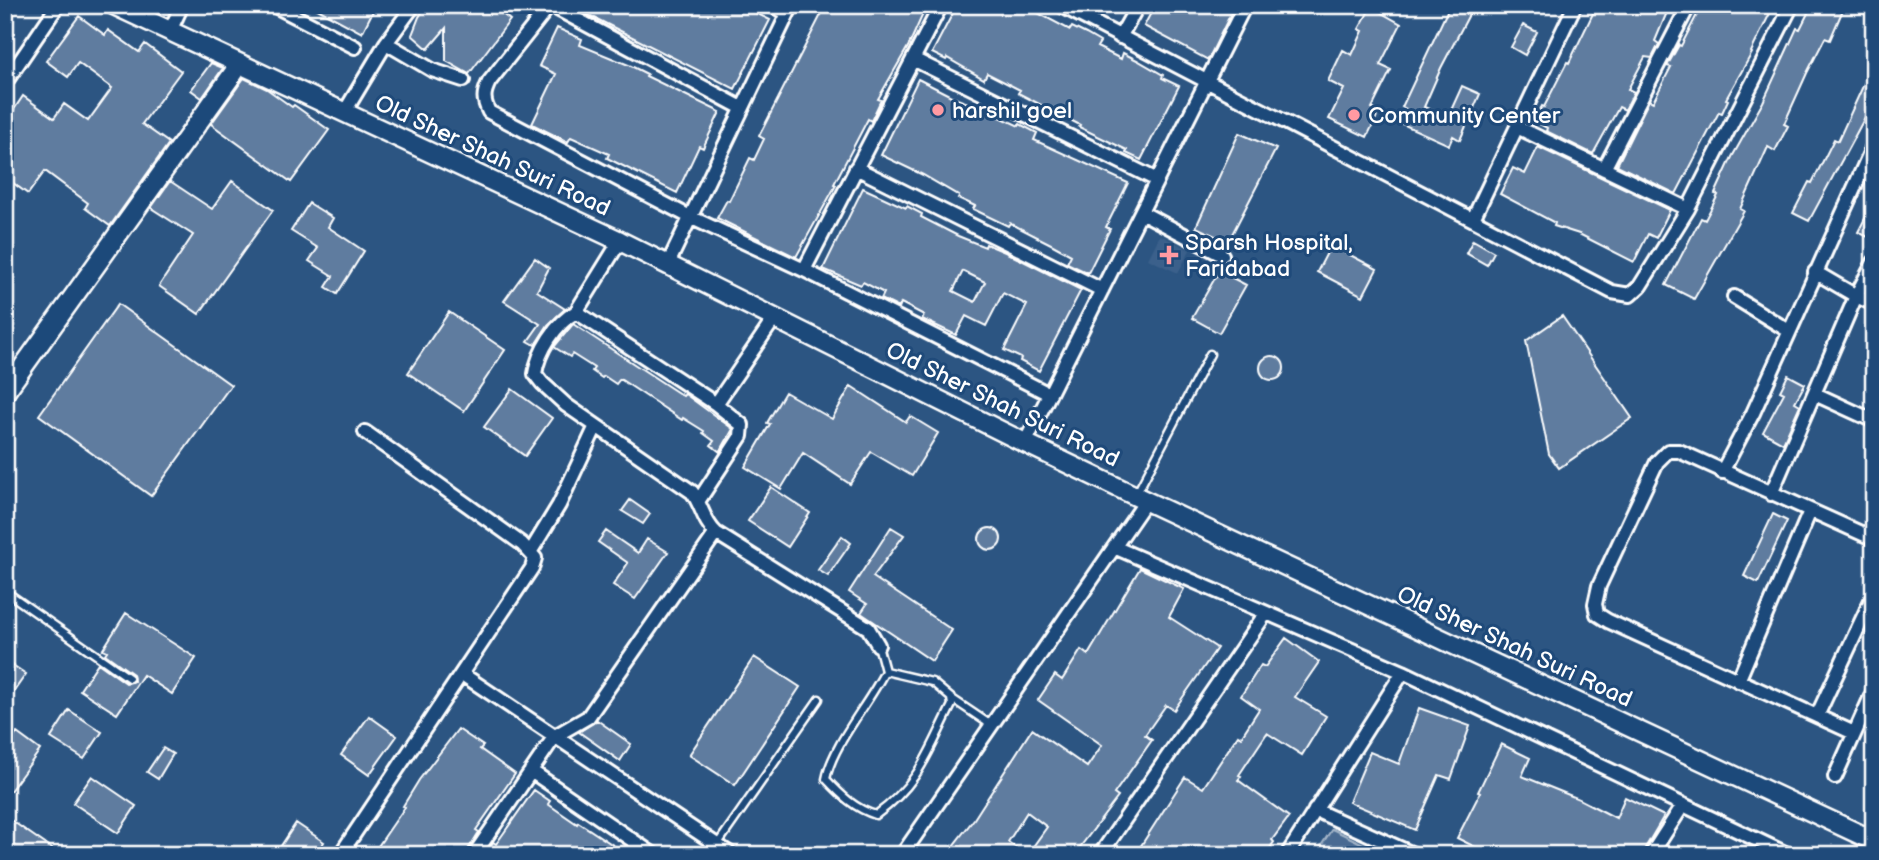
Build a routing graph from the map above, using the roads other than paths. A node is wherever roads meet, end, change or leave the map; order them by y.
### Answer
1 (58, 5) edge
2 (114, 5) edge
3 (182, 5) edge
4 (273, 5) edge
5 (414, 5) edge
6 (550, 5) edge
7 (771, 5) edge
8 (941, 5) edge
9 (1060, 5) edge
10 (1138, 5) edge
11 (1245, 5) edge
12 (1575, 5) edge
13 (1689, 5) edge
14 (1792, 5) edge
15 (790, 9) edge
16 (150, 13) edge
17 (170, 31) junction
18 (1120, 37) junction
19 (386, 43) junction
20 (355, 47) dead end
21 (913, 59) junction
22 (240, 64) junction
23 (463, 80) dead end
24 (1206, 81) junction
25 (5, 83) edge
26 (742, 108) junction
27 (344, 113) junction
28 (1517, 127) junction
29 (1874, 144) edge
30 (856, 168) junction
31 (1604, 169) junction
32 (1157, 180) junction
33 (1688, 209) junction
34 (1141, 212) junction
35 (690, 217) junction
36 (1473, 219) junction
37 (620, 242) junction
38 (1222, 255) dead end
39 (1874, 261) edge
40 (667, 266) junction
41 (804, 270) junction
42 (1815, 272) junction
43 (1102, 290) junction
44 (1856, 296) junction
45 (1734, 297) dead end
46 (1874, 304) edge
47 (576, 312) junction
48 (774, 319) junction
49 (1789, 331) junction
50 (1210, 354) dead end
51 (5, 392) edge
52 (1049, 394) junction
53 (1815, 394) junction
54 (716, 404) junction
55 (1874, 421) edge
56 (596, 426) junction
57 (365, 432) dead end
58 (1025, 443) junction
59 (1723, 472) junction
60 (1771, 494) junction
61 (1141, 498) junction
62 (699, 500) junction
63 (1810, 511) junction
64 (716, 533) junction
65 (1874, 539) edge
66 (1114, 547) junction
67 (531, 551) junction
68 (5, 591) edge
69 (1874, 594) edge
70 (1266, 613) junction
71 (878, 645) joint
72 (885, 671) junction
73 (1403, 672) junction
74 (462, 674) junction
75 (129, 678) dead end
76 (1738, 681) junction
77 (1874, 690) edge
78 (951, 698) junction
79 (819, 699) dead end
80 (1817, 716) junction
81 (991, 725) junction
82 (1854, 733) junction
83 (555, 736) junction
84 (531, 771) junction
85 (1835, 776) dead end
86 (1683, 805) junction
87 (1315, 810) junction
88 (1874, 841) edge
89 (717, 845) junction
90 (340, 855) edge
91 (474, 855) edge
92 (654, 855) edge
93 (732, 855) edge
94 (902, 855) edge
95 (1100, 855) edge
96 (1287, 855) edge
97 (1415, 855) edge
98 (1651, 855) edge
99 (1789, 855) edge

1 - 25 street
2 - 16 street, Old Sher Shah Suri Road
3 - 17 street
4 - 20 street
5 - 19 street
6 - 26 street
6 - 35 street
7 - 15 street
8 - 21 street
9 - 18 street
10 - 18 street
11 - 24 street
12 - 28 street
13 - 31 street
14 - 33 street
15 - 26 street
16 - 17 street, Old Sher Shah Suri Road
17 - 22 street, Old Sher Shah Suri Road
18 - 24 street
19 - 23 street
19 - 27 street
21 - 30 street
21 - 32 street
22 - 27 street, Old Sher Shah Suri Road
22 - 51 street
24 - 32 street
24 - 36 street
26 - 35 street
27 - 37 street, Old Sher Shah Suri Road
28 - 31 street
28 - 36 street
29 - 42 street
30 - 41 street
30 - 43 street
31 - 33 street
32 - 34 street
33 - 36 street
34 - 38 street
34 - 43 street
35 - 40 street
35 - 41 street
37 - 40 street, Old Sher Shah Suri Road
37 - 47 street
39 - 44 street
40 - 48 street, Old Sher Shah Suri Road
41 - 52 street
42 - 44 street
42 - 49 street
43 - 52 street
44 - 46 street
44 - 53 street
45 - 49 street
47 - 54 street
47 - 56 street
48 - 54 street
48 - 58 street, Old Sher Shah Suri Road
49 - 59 street
50 - 61 lane
52 - 58 street
53 - 55 street
53 - 60 street
54 - 62 street
56 - 62 street
56 - 67 street
57 - 67 street
58 - 61 street, Old Sher Shah Suri Road
59 - 60 street
59 - 76 street
60 - 63 street
61 - 66 street
61 - 88 street, Old Sher Shah Suri Road
62 - 64 street
63 - 65 street
63 - 76 street
64 - 71 street
64 - 83 street
66 - 70 street
66 - 81 street
67 - 74 street
68 - 75 lane
69 - 80 street
70 - 73 street
70 - 95 street
71 - 72 lane
72 - 78 lane
72 - 78 lane
73 - 86 street
73 - 87 street
74 - 83 street
74 - 90 street
76 - 80 street
77 - 82 street
78 - 81 lane
79 - 89 lane
80 - 82 street
81 - 94 street
82 - 85 street
83 - 84 street
83 - 89 street
84 - 91 street
84 - 92 street
86 - 98 street
86 - 99 street
87 - 96 street
87 - 97 street
89 - 93 street

